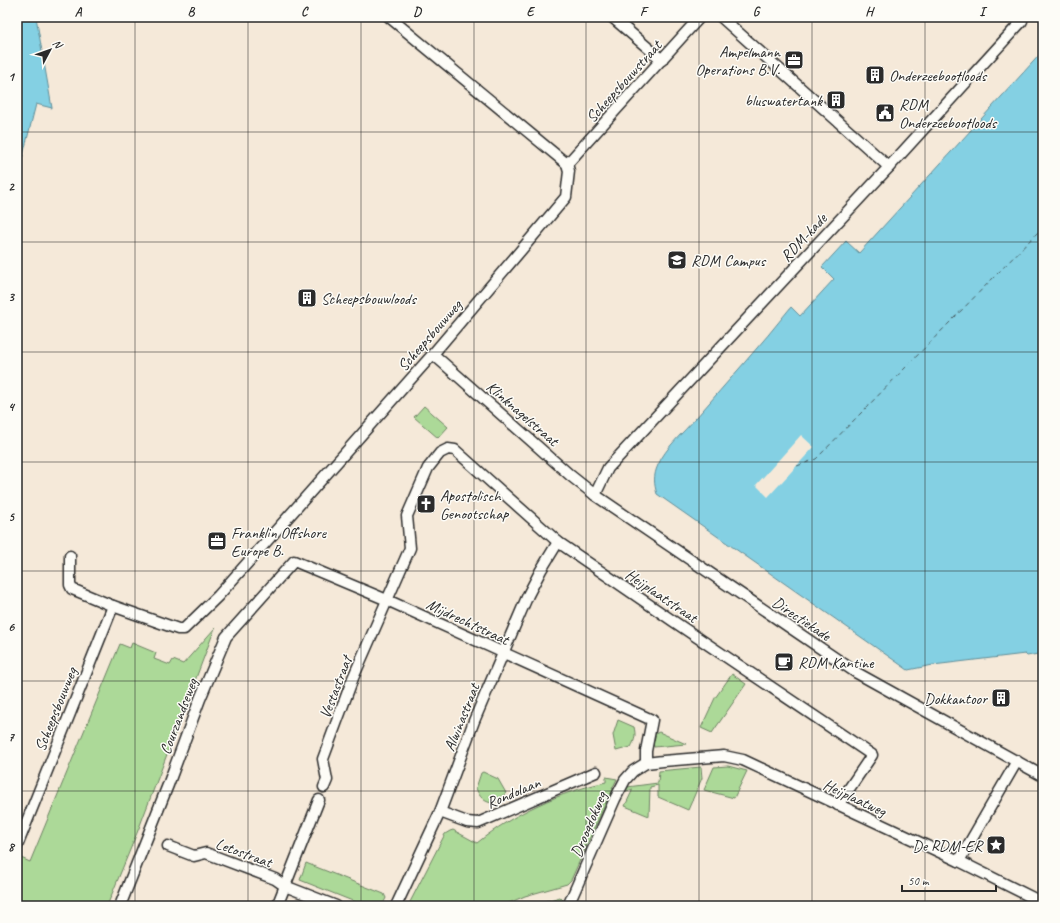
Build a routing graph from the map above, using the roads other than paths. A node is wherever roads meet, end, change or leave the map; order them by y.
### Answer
1 (389, 17) edge
2 (612, 17) edge
3 (700, 17) edge
4 (721, 17) edge
5 (1022, 21) dead end
6 (662, 60) junction
7 (567, 164) junction
8 (889, 167) junction
9 (433, 354) junction
10 (445, 450) joint
11 (595, 495) junction
12 (558, 542) junction
13 (70, 556) dead end
14 (299, 563) joint
15 (387, 600) junction
16 (113, 606) junction
17 (504, 654) junction
18 (1017, 761) junction
19 (646, 763) junction
20 (596, 772) dead end
21 (1043, 776) edge
22 (324, 787) dead end
23 (319, 800) dead end
24 (838, 805) junction
25 (440, 812) junction
26 (17, 846) edge
27 (168, 846) dead end
28 (959, 862) junction
29 (285, 886) junction
30 (1043, 903) edge
31 (120, 906) edge
32 (277, 906) edge
33 (336, 906) edge
34 (396, 906) edge
35 (568, 906) edge

1 - 7 street
2 - 6 street
3 - 6 street, Scheepsbouwstraat
4 - 8 street
5 - 8 street, RDM-kade
6 - 7 street, Scheepsbouwstraat
7 - 9 street, Scheepsbouwweg
8 - 11 street, RDM-kade
9 - 11 street, Klinknagelstraat
9 - 16 street, Scheepsbouwweg
10 - 12 street, Heijplaatstraat
10 - 15 street, Vestastraat
11 - 18 street, Directiekade
12 - 17 street, Alwinastraat
12 - 24 street, Heijplaatstraat
13 - 16 street, Scheepsbouwweg
14 - 15 street, Mijdrechtstraat
14 - 31 street, Courzandseweg
15 - 17 street, Mijdrechtstraat
15 - 22 street, Vestastraat
16 - 26 street, Scheepsbouwweg
17 - 19 street, Mijdrechtstraat
17 - 25 street, Alwinastraat
18 - 21 street, Directiekade
18 - 28 street
19 - 24 street, Heijplaatweg
19 - 35 street, Droogdokweg
20 - 25 street, Rondolaan
23 - 29 street
24 - 28 street, Heijplaatweg
25 - 34 street, Alwinastraat
27 - 29 street, Letostraat
28 - 30 street, Heijplaatweg
29 - 32 street
29 - 33 street, Letostraat

